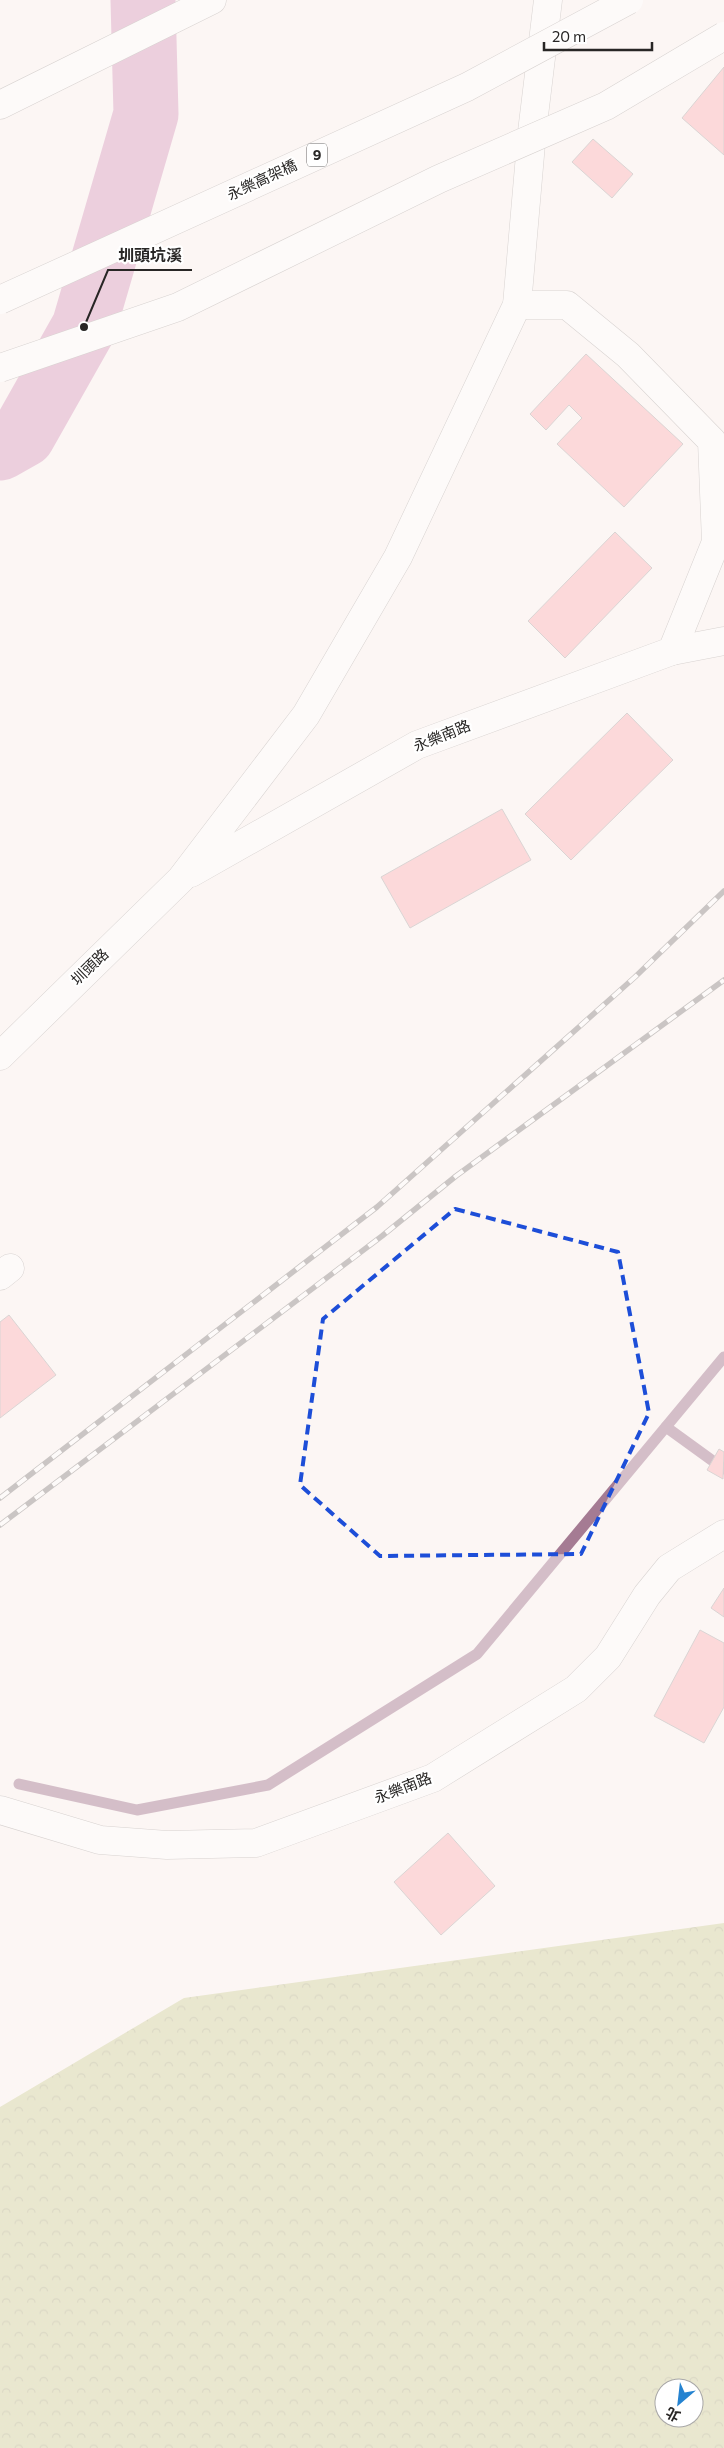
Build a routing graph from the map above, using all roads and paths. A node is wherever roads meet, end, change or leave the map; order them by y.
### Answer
1 (212, 0) edge
2 (548, 0) edge
3 (629, 0) edge
4 (724, 36) edge
5 (0, 105) edge
6 (0, 300) edge
7 (517, 305) junction
8 (0, 368) edge
9 (724, 641) edge
10 (672, 651) junction
11 (181, 879) junction
12 (0, 1056) edge
13 (724, 1534) edge
14 (0, 1810) edge

1 - 5 street
2 - 7 street
3 - 6 street, 永樂高架橋 / 9, bridge
4 - 8 street, bridge
7 - 10 street
7 - 11 street
9 - 10 street, 永樂南路
10 - 11 street, 永樂南路
11 - 12 street, 圳頭路
13 - 14 street, 永樂南路

